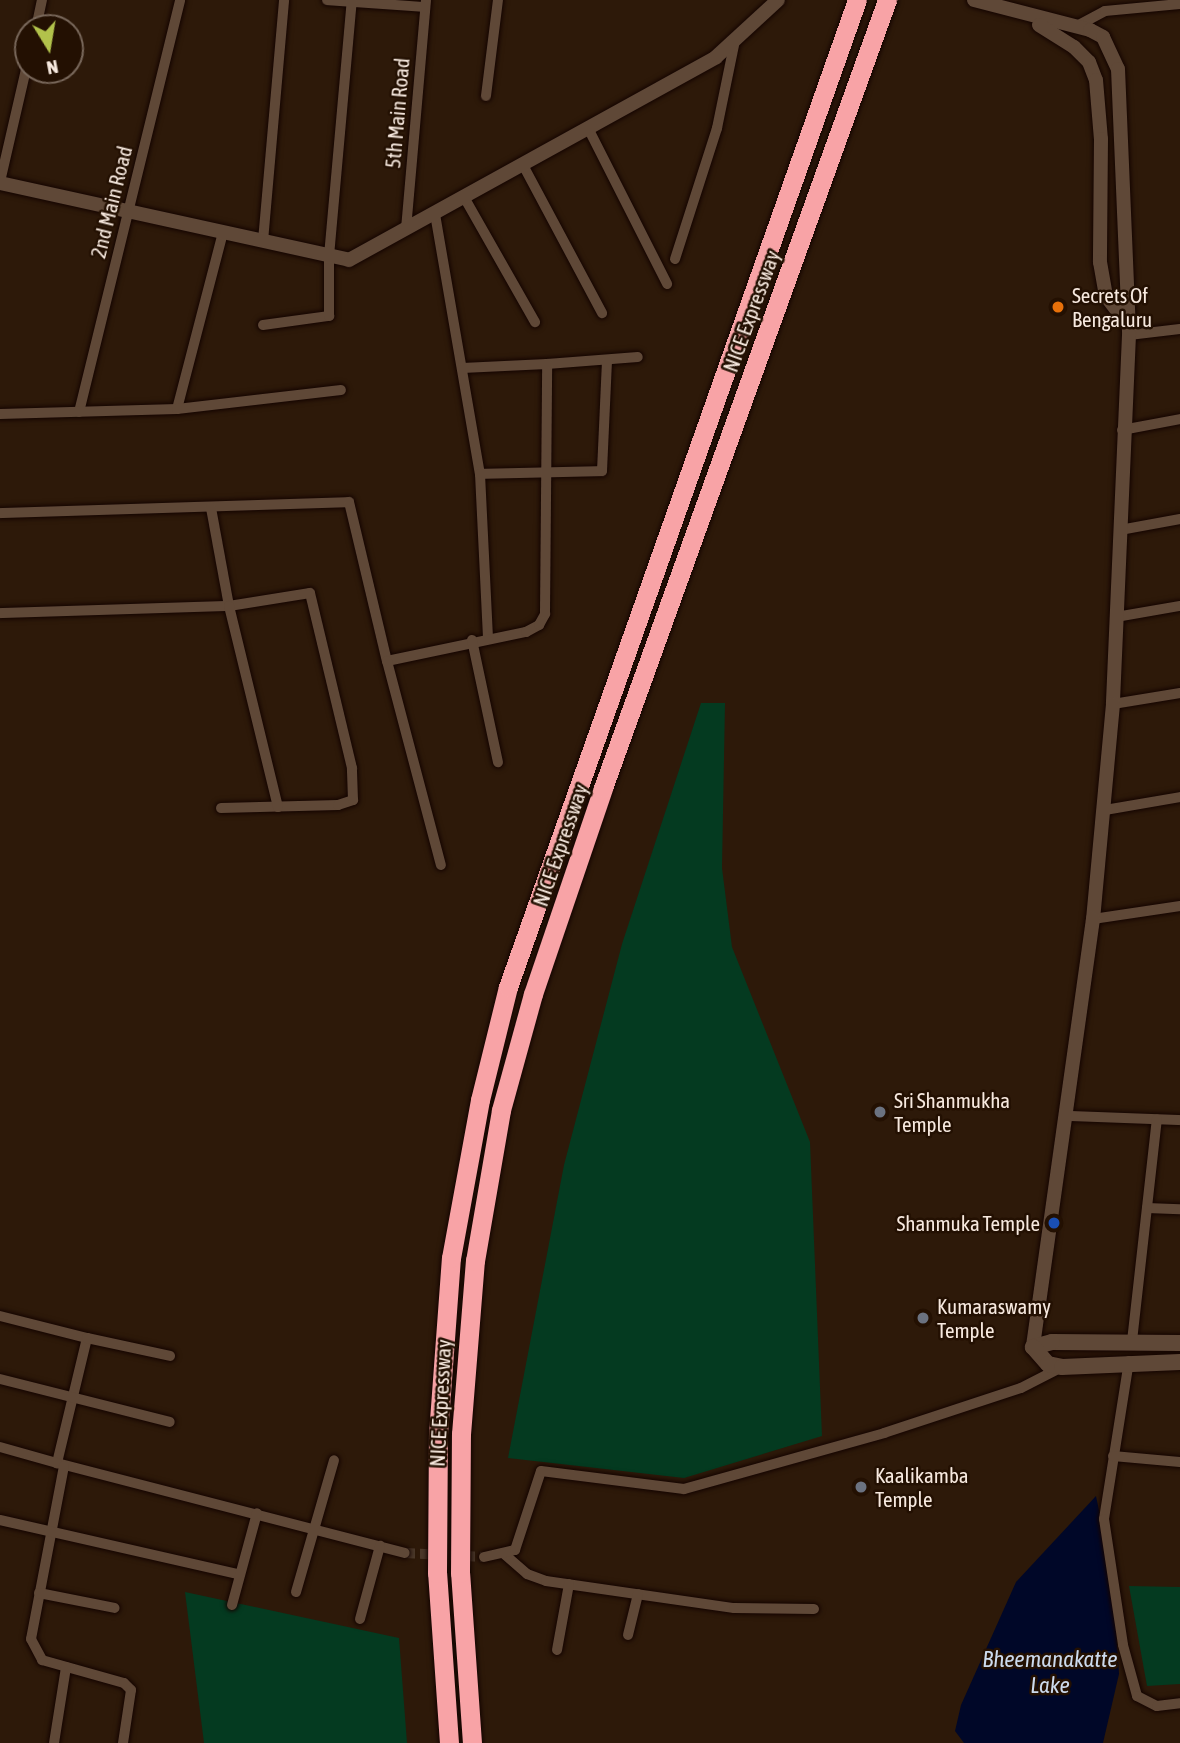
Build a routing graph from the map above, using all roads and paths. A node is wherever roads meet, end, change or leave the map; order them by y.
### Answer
1 (180, 0) edge
2 (284, 0) edge
3 (327, 0) edge
4 (498, 0) edge
5 (778, 0) edge
6 (857, 0) edge
7 (887, 0) edge
8 (974, 0) edge
9 (352, 1) edge
10 (425, 3) edge
11 (1180, 4) edge
12 (1013, 13) junction
13 (1074, 27) junction
14 (735, 40) junction
15 (23, 84) edge
16 (486, 96) dead end
17 (589, 128) junction
18 (523, 165) junction
19 (0, 182) edge
20 (464, 197) junction
21 (128, 212) junction
22 (435, 214) junction
23 (406, 229) junction
24 (223, 233) junction
25 (263, 242) junction
26 (329, 256) junction
27 (675, 259) dead end
28 (667, 284) dead end
29 (601, 313) dead end
30 (534, 322) dead end
31 (263, 325) dead end
32 (1127, 328) junction
33 (1180, 329) edge
34 (638, 357) dead end
35 (607, 360) junction
36 (547, 364) junction
37 (462, 368) junction
38 (341, 390) dead end
39 (177, 409) junction
40 (79, 412) junction
41 (0, 414) edge
42 (1180, 419) edge
43 (1122, 429) junction
44 (543, 472) junction
45 (480, 474) junction
46 (211, 508) junction
47 (0, 513) edge
48 (1180, 519) edge
49 (1120, 530) junction
50 (229, 606) junction
51 (1180, 606) edge
52 (0, 613) edge
53 (1116, 617) junction
54 (488, 638) junction
55 (472, 640) junction
56 (387, 661) junction
57 (1180, 693) edge
58 (1113, 704) junction
59 (498, 762) dead end
60 (1180, 797) edge
61 (278, 807) junction
62 (221, 808) dead end
63 (1105, 810) junction
64 (440, 865) dead end
65 (1180, 906) edge
66 (1093, 919) junction
67 (1069, 1116) junction
68 (1157, 1119) junction
69 (1180, 1120) edge
70 (1147, 1208) junction
71 (1180, 1209) edge
72 (0, 1316) edge
73 (87, 1338) junction
74 (1132, 1341) junction
75 (1180, 1343) edge
76 (1033, 1347) junction
77 (170, 1356) dead end
78 (1129, 1361) junction
79 (1180, 1362) edge
80 (1062, 1367) junction
81 (0, 1380) edge
82 (72, 1401) junction
83 (170, 1422) dead end
84 (0, 1447) edge
85 (1113, 1456) junction
86 (334, 1460) dead end
87 (1180, 1462) edge
88 (61, 1464) junction
89 (257, 1513) junction
90 (0, 1520) edge
91 (315, 1529) junction
92 (51, 1532) junction
93 (380, 1546) junction
94 (405, 1553) tunnel mouth
95 (503, 1553) junction
96 (484, 1557) tunnel mouth
97 (238, 1574) junction
98 (569, 1584) junction
99 (296, 1592) dead end
100 (40, 1593) junction
101 (638, 1594) junction
102 (232, 1605) dead end
103 (115, 1608) dead end
104 (814, 1609) dead end
105 (360, 1619) dead end
106 (628, 1634) dead end
107 (558, 1650) dead end
108 (66, 1667) junction
109 (1180, 1703) edge
110 (54, 1743) edge
111 (123, 1743) edge
112 (449, 1743) edge
113 (472, 1743) edge

1 - 21 street, 2nd Main Road
2 - 25 street
3 - 9 street
4 - 16 street
5 - 14 street
6 - 112 highway, NICE Expressway
7 - 113 highway, NICE Expressway
8 - 12 street
9 - 10 street
9 - 26 street
10 - 23 street, 5th Main Road
11 - 13 street
12 - 13 street
12 - 32 street
13 - 32 street
14 - 17 street
14 - 27 street
15 - 19 street
17 - 18 street
17 - 28 street
18 - 20 street
18 - 29 street
19 - 21 street
20 - 22 street
20 - 30 street
21 - 24 street
21 - 40 street, 2nd Main Road
22 - 23 street
22 - 37 street
23 - 26 street
24 - 25 street
24 - 39 street
25 - 26 street
26 - 31 street
32 - 33 street
32 - 43 street
34 - 35 street
35 - 36 street
35 - 44 street
36 - 37 street
36 - 44 street
37 - 45 street
38 - 39 street
39 - 40 street
40 - 41 street
42 - 43 street
43 - 49 street
44 - 45 street
44 - 54 street
45 - 54 street
46 - 47 street
46 - 50 street
46 - 56 street
48 - 49 street
49 - 53 street
50 - 52 street
50 - 61 street
50 - 61 street
51 - 53 street
53 - 58 street
54 - 55 street
55 - 56 street
55 - 59 street
56 - 64 street
57 - 58 street
58 - 63 street
60 - 63 street
61 - 62 street
63 - 66 street
65 - 66 street
66 - 67 street
67 - 68 street
67 - 76 street
68 - 69 street
68 - 70 street
70 - 71 street
70 - 74 street
72 - 73 street
73 - 77 street
73 - 82 street
74 - 75 main road
74 - 76 main road
76 - 80 main road
78 - 79 main road
78 - 80 main road
78 - 85 street
80 - 95 street
81 - 82 street
82 - 83 street
82 - 88 street
84 - 88 street
85 - 87 street
85 - 109 street
86 - 91 street
88 - 89 street
88 - 92 street
89 - 91 street
89 - 97 street
90 - 92 street
91 - 93 street
91 - 99 street
92 - 97 street
92 - 100 street
93 - 94 street
93 - 105 street
95 - 96 street
95 - 98 street
97 - 102 street
98 - 101 street
98 - 107 street
100 - 103 street
100 - 108 street
101 - 104 street
101 - 106 street
108 - 110 street
108 - 111 street

